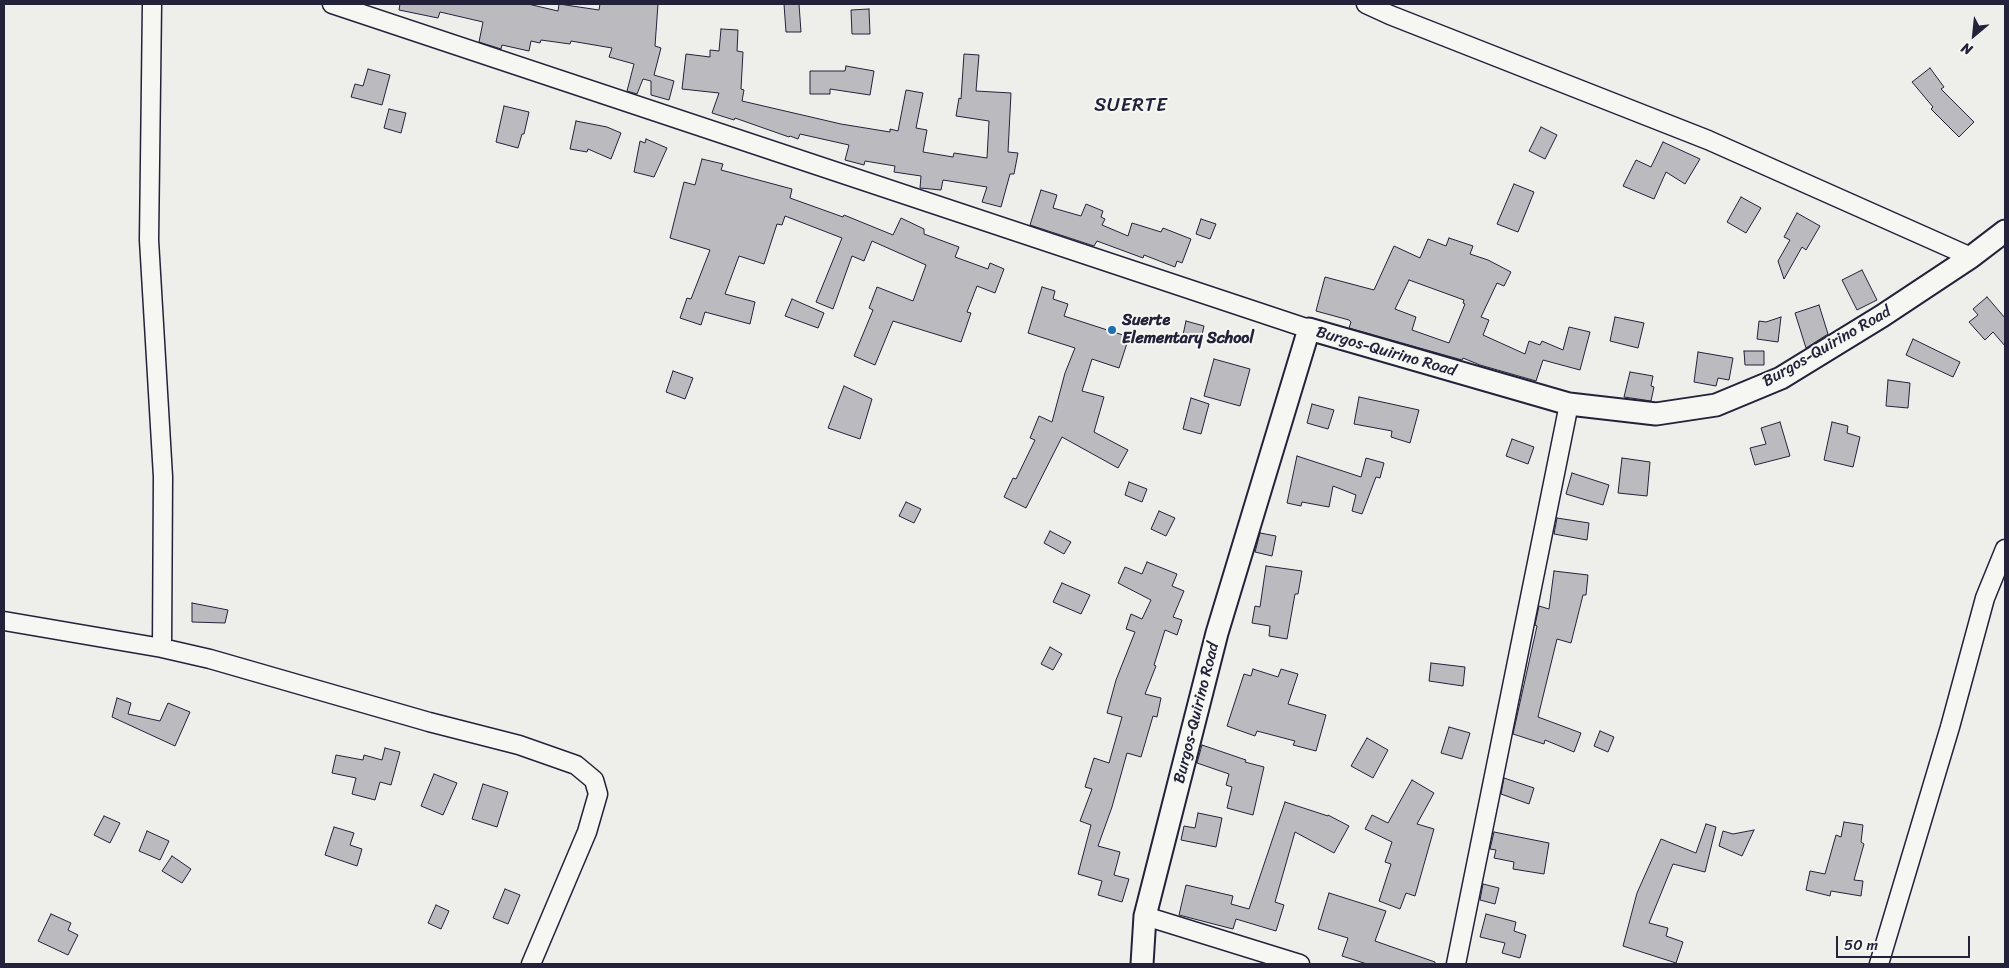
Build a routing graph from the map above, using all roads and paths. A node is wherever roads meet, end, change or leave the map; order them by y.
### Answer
1 (152, 4) edge
2 (332, 4) edge
3 (1366, 4) edge
4 (2005, 231) edge
5 (1971, 257) junction
6 (1309, 329) junction
7 (1569, 404) junction
8 (2005, 549) edge
9 (4, 621) edge
10 (162, 648) junction
11 (1145, 916) junction
12 (531, 964) edge
13 (1142, 964) edge
14 (1300, 964) edge
15 (1456, 964) edge
16 (1879, 964) edge

1 - 10 street
2 - 6 street
3 - 5 street
4 - 5 street, Burgos-Quirino Road
5 - 7 street, Burgos-Quirino Road
6 - 7 street, Burgos-Quirino Road
6 - 11 street, Burgos-Quirino Road
7 - 15 street
8 - 16 street
9 - 10 street
10 - 12 street
11 - 13 street, Burgos-Quirino Road
11 - 14 street

